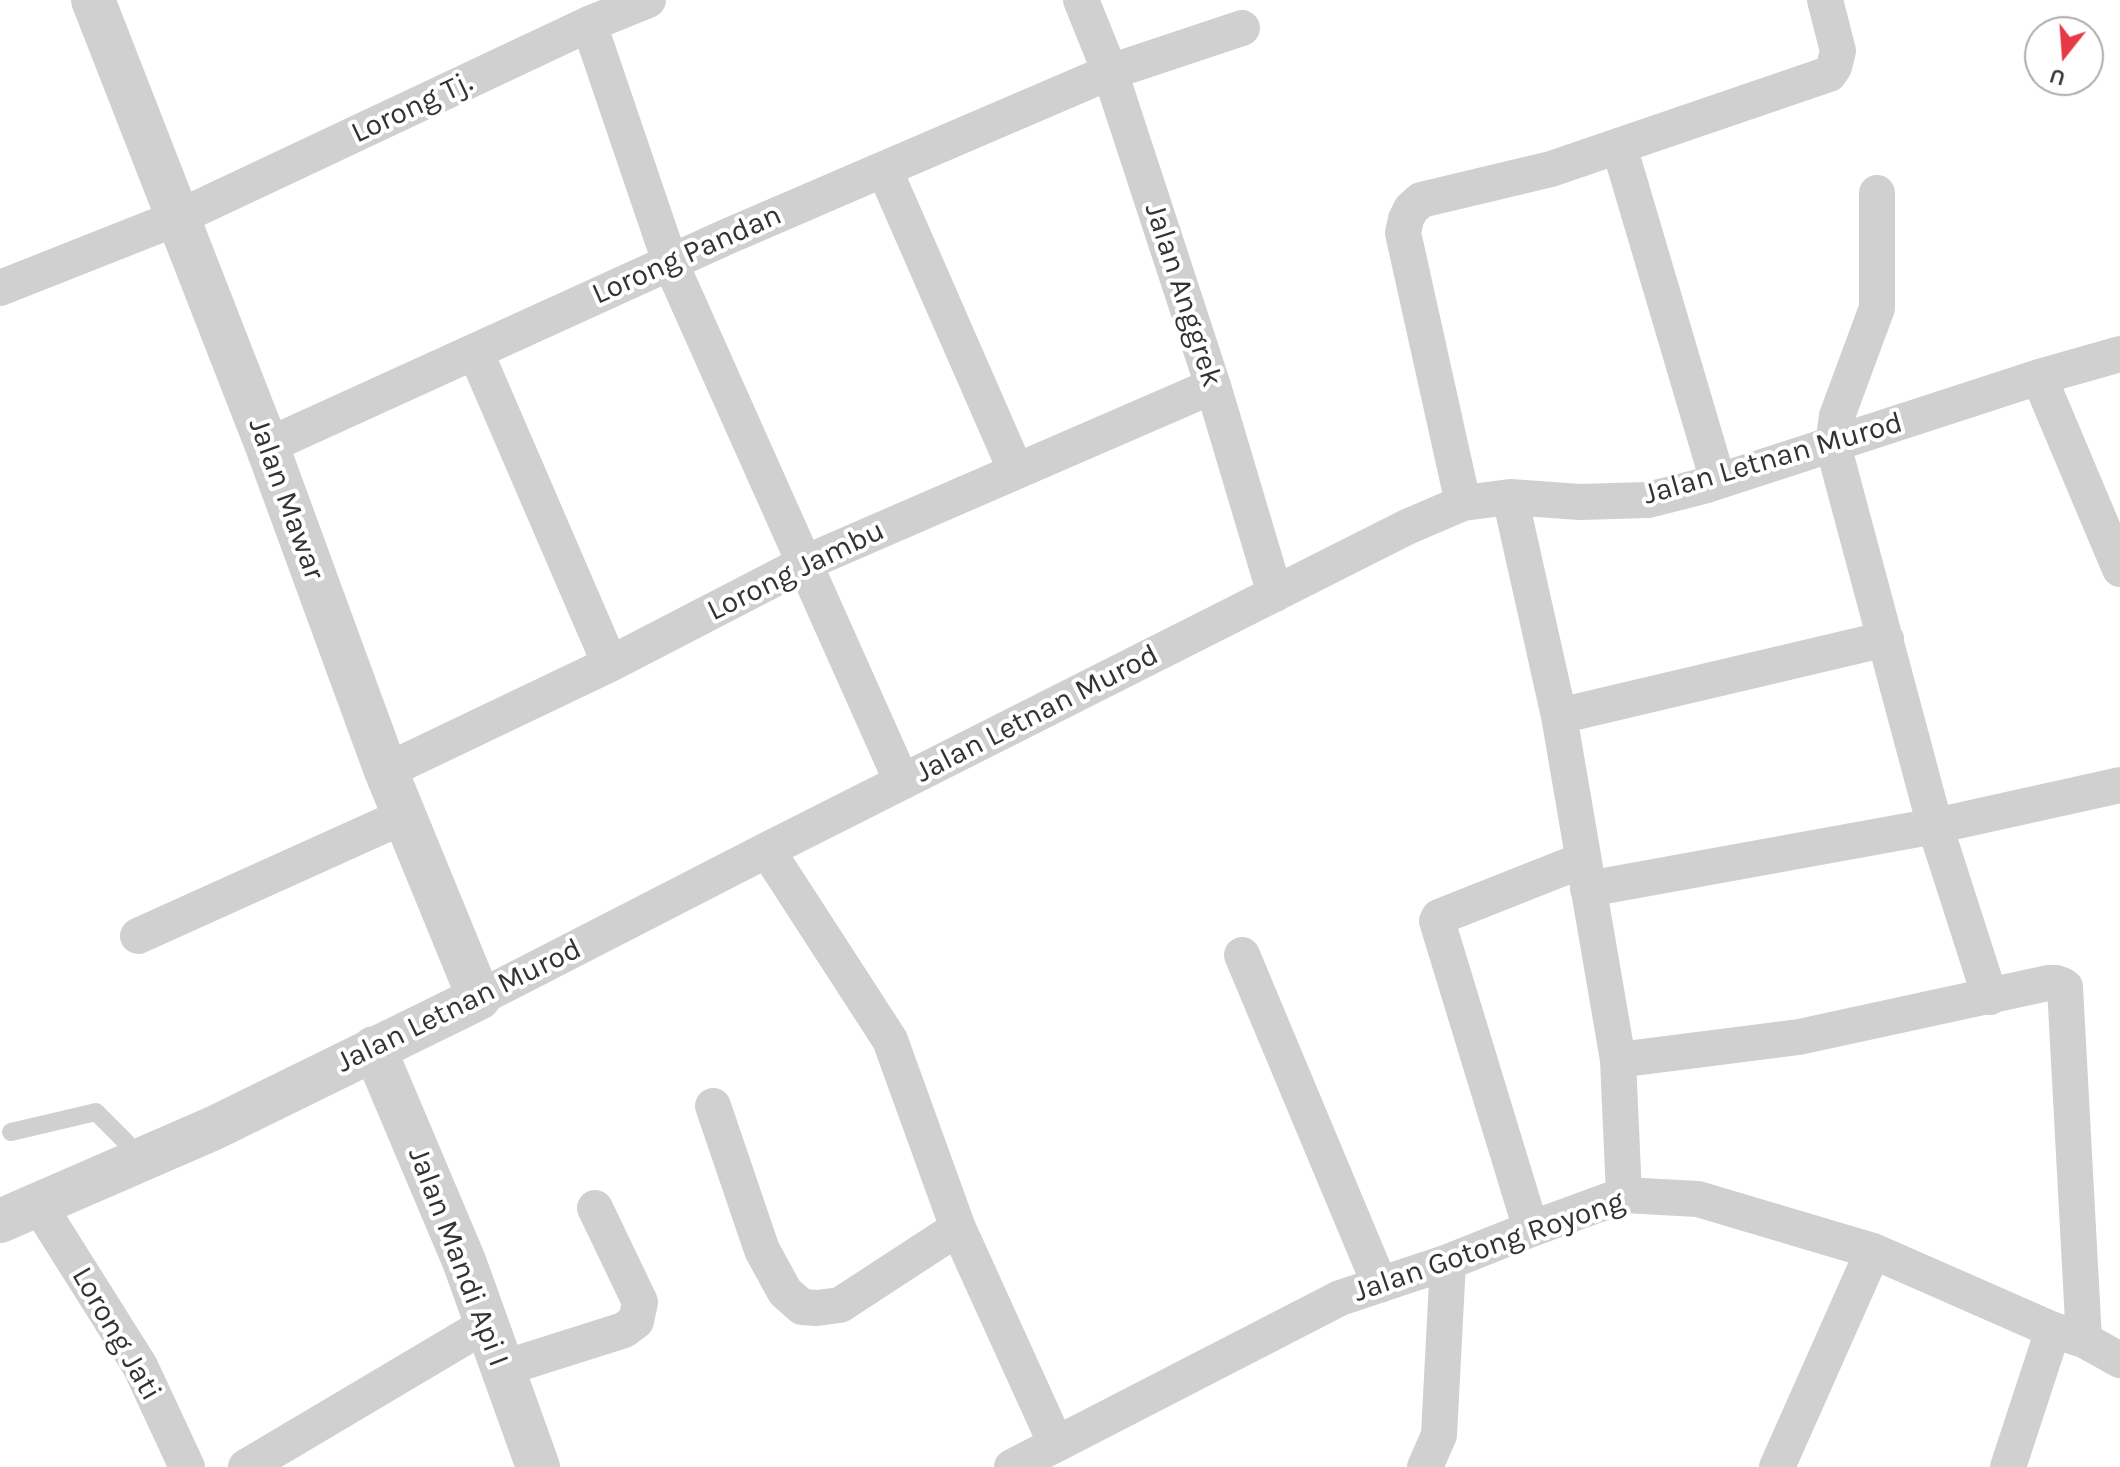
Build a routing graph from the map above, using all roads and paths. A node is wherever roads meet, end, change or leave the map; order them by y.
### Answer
1 (93, 0) edge
2 (648, 0) edge
3 (1081, 0) edge
4 (1825, 0) edge
5 (589, 24) junction
6 (1242, 28) dead end
7 (1110, 72) junction
8 (1619, 146) junction
9 (884, 169) junction
10 (1877, 193) dead end
11 (177, 218) junction
12 (670, 262) junction
13 (0, 288) edge
14 (475, 351) junction
15 (2120, 354) edge
16 (2039, 377) junction
17 (1213, 386) junction
18 (1833, 445) junction
19 (267, 446) junction
20 (1016, 471) junction
21 (1718, 481) junction
22 (1510, 497) junction
23 (1463, 503) junction
24 (805, 563) junction
25 (2120, 569) edge
26 (1275, 594) junction
27 (1886, 639) junction
28 (610, 664) junction
29 (1559, 716) junction
30 (386, 771) junction
31 (902, 782) junction
32 (2120, 785) edge
33 (404, 816) junction
34 (1935, 826) junction
35 (767, 850) junction
36 (1586, 874) junction
37 (138, 936) dead end
38 (1242, 955) dead end
39 (1990, 997) junction
40 (479, 998) junction
41 (374, 1048) junction
42 (1618, 1060) junction
43 (713, 1106) dead end
44 (11, 1132) dead end
45 (137, 1161) junction
46 (1624, 1195) junction
47 (595, 1208) dead end
48 (19, 1212) edge
49 (958, 1228) junction
50 (1531, 1229) junction
51 (1873, 1251) junction
52 (1448, 1262) junction
53 (1380, 1285) junction
54 (487, 1324) junction
55 (2069, 1335) junction
56 (2120, 1360) edge
57 (501, 1369) junction
58 (1056, 1444) junction
59 (187, 1467) edge
60 (246, 1467) edge
61 (538, 1467) edge
62 (1012, 1467) edge
63 (1425, 1467) edge
64 (1777, 1467) edge
65 (2008, 1467) edge

1 - 11 street, Jalan Mawar
2 - 5 street, Lorong Tj.
3 - 7 street, Jalan Anggrek
4 - 8 street
5 - 11 street, Lorong Tj.
5 - 12 street
6 - 7 street, Lorong Pandan
7 - 9 street, Lorong Pandan
7 - 17 street, Jalan Anggrek
8 - 21 street
8 - 23 street
9 - 12 street, Lorong Pandan
9 - 20 street
10 - 18 street
11 - 13 street, Lorong Tj.
11 - 19 street, Jalan Mawar
12 - 14 street, Lorong Pandan
12 - 24 street
14 - 19 street, Lorong Pandan
14 - 28 street
15 - 16 street, Jalan Letnan Murod
16 - 18 street, Jalan Letnan Murod
16 - 25 street
17 - 20 street, Lorong Jambu
17 - 26 street, Jalan Anggrek
18 - 21 street, Jalan Letnan Murod
18 - 27 street
19 - 30 street, Jalan Mawar
20 - 24 street, Lorong Jambu
21 - 22 street, Jalan Letnan Murod
22 - 23 street, Jalan Letnan Murod
22 - 29 street
23 - 26 street, Jalan Letnan Murod
24 - 28 street, Lorong Jambu
24 - 31 street
26 - 31 street, Jalan Letnan Murod
27 - 29 street
27 - 34 street
28 - 30 street, Lorong Jambu
29 - 36 street
30 - 33 street, Jalan Mawar
31 - 35 street, Jalan Letnan Murod
32 - 34 street
33 - 37 street
33 - 40 street, Jalan Mawar
34 - 36 street
34 - 39 street
35 - 40 street, Jalan Letnan Murod
35 - 49 street
36 - 42 street
36 - 50 street
38 - 53 street
39 - 42 street
39 - 55 street
40 - 41 street, Jalan Letnan Murod
41 - 45 street, Jalan Letnan Murod
41 - 54 street, Jalan Mandi Api I
42 - 46 street
43 - 49 street
44 - 45 lane
45 - 48 street, Jalan Letnan Murod
46 - 50 street, Jalan Gotong Royong
46 - 51 street, Jalan Gotong Royong
47 - 57 street
48 - 59 street, Lorong Jati
49 - 58 street
50 - 52 street, Jalan Gotong Royong
51 - 55 street, Jalan Gotong Royong
51 - 64 street
52 - 53 street, Jalan Gotong Royong
52 - 63 street
53 - 58 street, Jalan Gotong Royong
54 - 57 street, Jalan Mandi Api I
54 - 60 street
55 - 56 street, Jalan Gotong Royong
55 - 65 street
57 - 61 street, Jalan Mandi Api I
58 - 62 street, Jalan Gotong Royong

